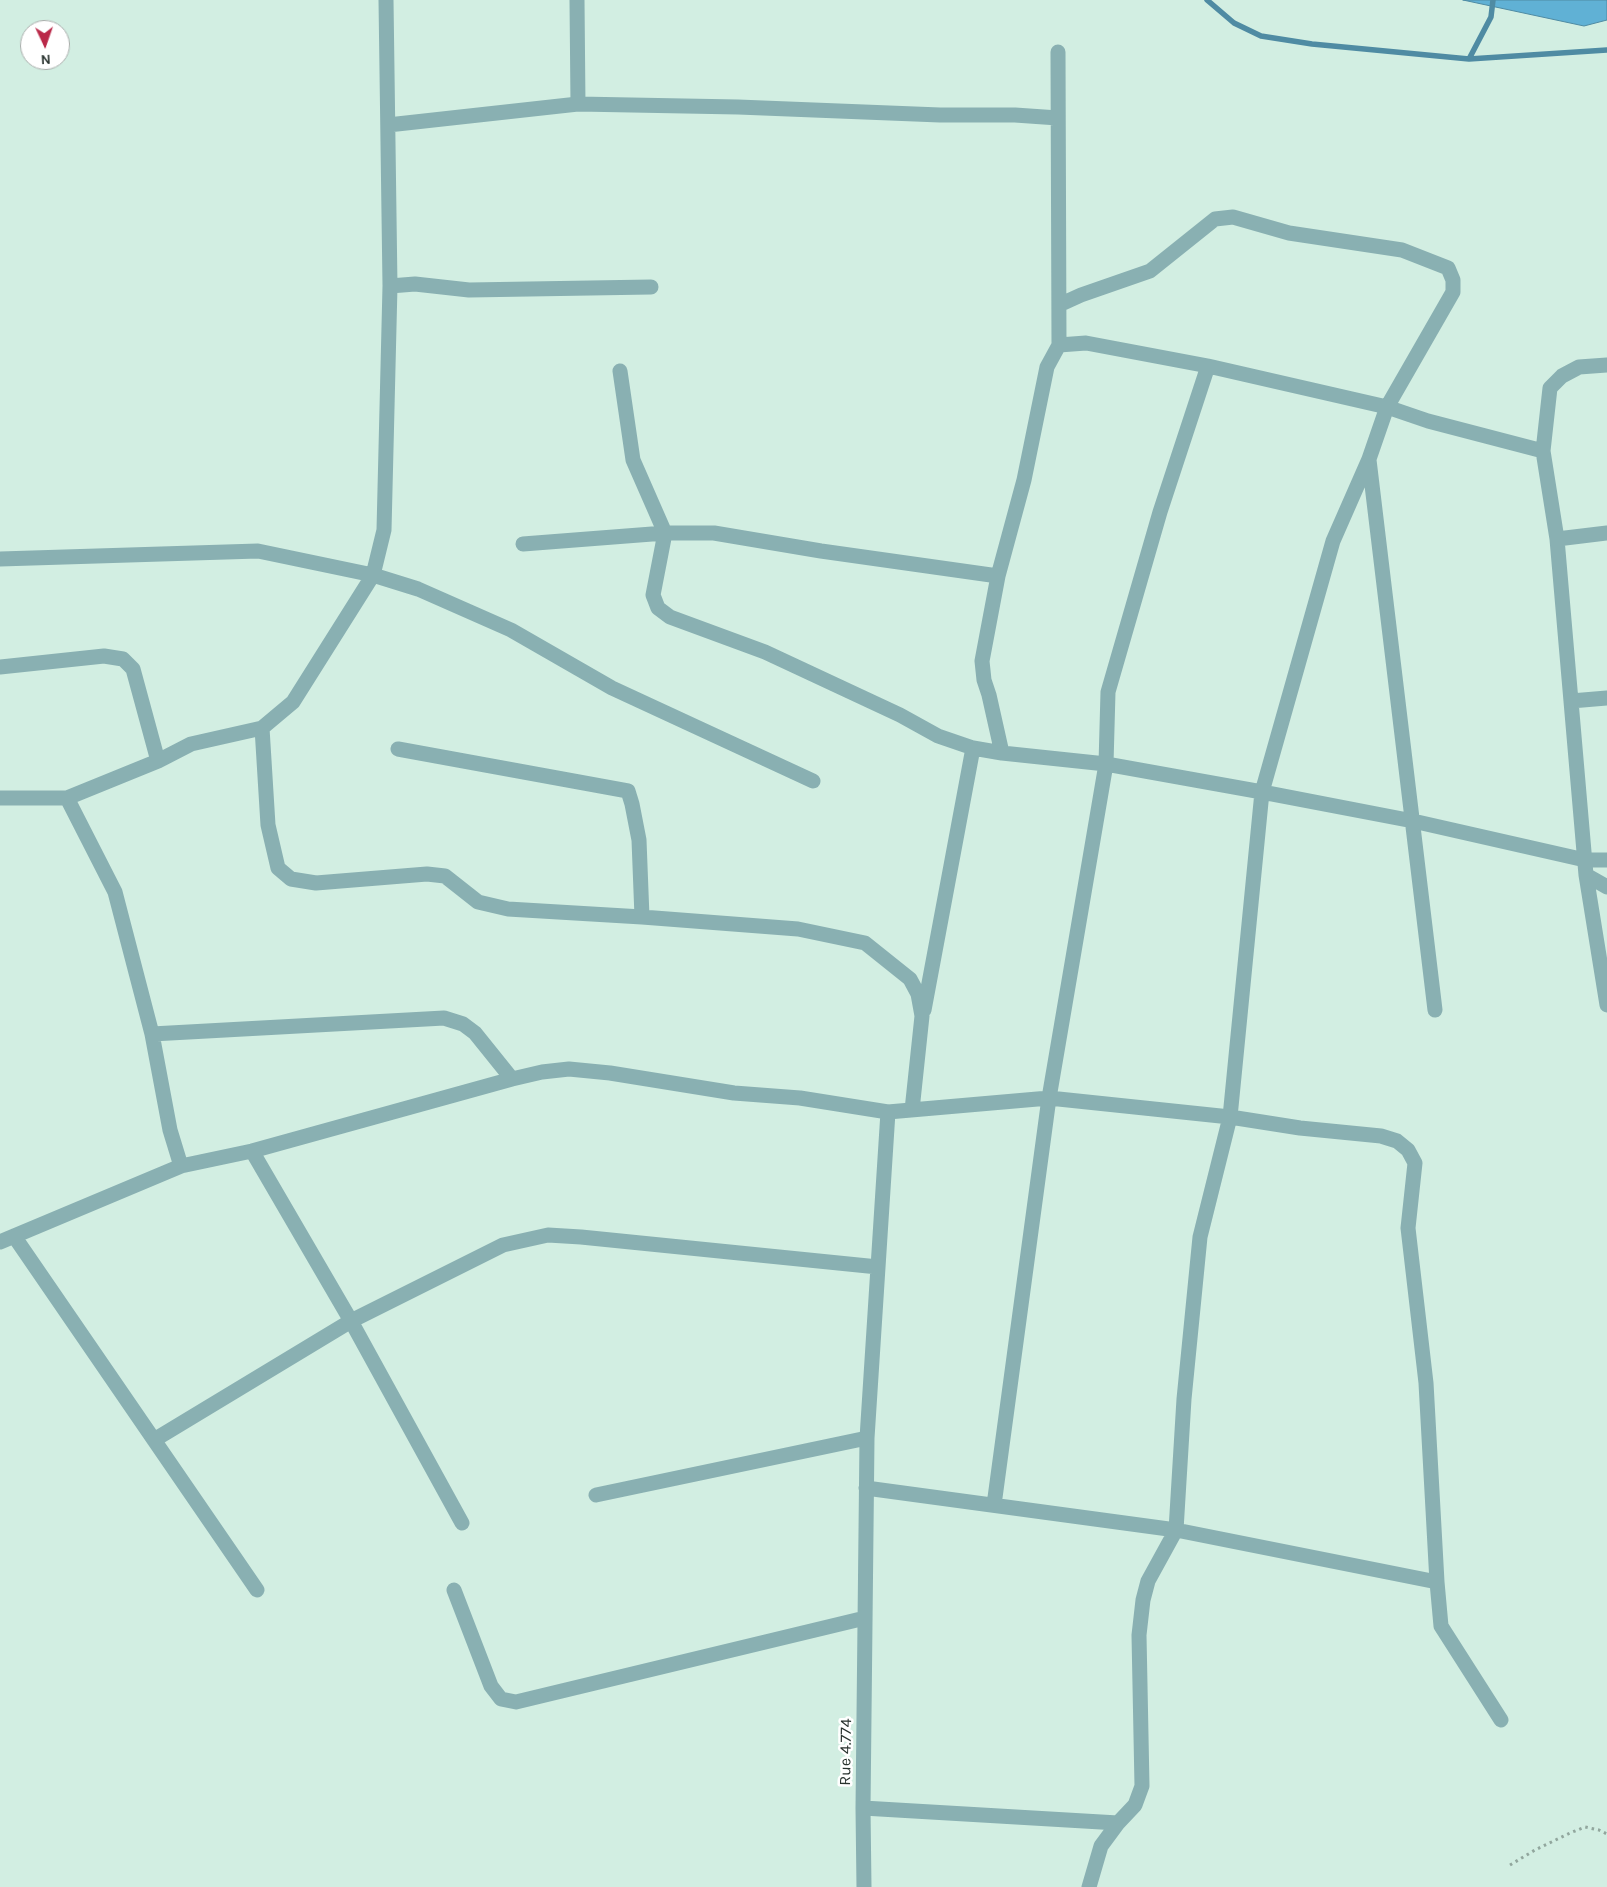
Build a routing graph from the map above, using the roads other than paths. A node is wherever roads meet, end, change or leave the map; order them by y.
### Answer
1 (386, 0) edge
2 (576, 0) edge
3 (1058, 52) dead end
4 (578, 104) junction
5 (1058, 118) junction
6 (388, 125) junction
7 (390, 286) junction
8 (651, 287) dead end
9 (1059, 305) junction
10 (1059, 346) junction
11 (1607, 365) edge
12 (1208, 366) junction
13 (620, 371) dead end
14 (1387, 407) junction
15 (1543, 451) junction
16 (1369, 459) junction
17 (665, 533) junction
18 (1607, 533) edge
19 (1557, 539) junction
20 (523, 544) dead end
21 (0, 558) edge
22 (373, 574) junction
23 (998, 576) junction
24 (0, 667) edge
25 (1607, 698) edge
26 (1571, 701) junction
27 (262, 728) junction
28 (973, 748) junction
29 (398, 750) dead end
30 (1002, 753) junction
31 (158, 761) junction
32 (1106, 764) junction
33 (814, 781) dead end
34 (1262, 792) junction
35 (0, 798) edge
36 (67, 798) junction
37 (1413, 821) junction
38 (1607, 860) edge
39 (1586, 868) junction
40 (1607, 887) edge
41 (642, 917) junction
42 (1607, 1005) edge
43 (1435, 1010) dead end
44 (922, 1016) junction
45 (152, 1034) junction
46 (512, 1079) junction
47 (1049, 1098) junction
48 (912, 1110) junction
49 (888, 1112) junction
50 (1230, 1117) junction
51 (252, 1151) junction
52 (181, 1166) junction
53 (14, 1236) junction
54 (0, 1242) edge
55 (878, 1267) junction
56 (351, 1321) junction
57 (867, 1438) junction
58 (154, 1440) junction
59 (866, 1488) junction
60 (596, 1495) dead end
61 (994, 1505) junction
62 (462, 1523) dead end
63 (1176, 1530) junction
64 (1436, 1582) junction
65 (257, 1590) dead end
66 (454, 1590) dead end
67 (865, 1618) junction
68 (1501, 1720) dead end
69 (863, 1808) junction
70 (1118, 1823) junction
71 (864, 1887) edge
72 (1089, 1887) edge

1 - 6 street
2 - 4 street
3 - 5 street
4 - 5 street
4 - 6 street
5 - 9 street
6 - 7 street
7 - 8 street
7 - 22 street
9 - 10 street
9 - 14 street
10 - 12 street
10 - 23 street
11 - 15 street
12 - 14 street
12 - 32 street
13 - 17 street
14 - 15 street
14 - 16 street
15 - 19 street
16 - 34 street
16 - 37 street
17 - 20 street
17 - 23 street
17 - 28 street
18 - 19 street
19 - 26 street
21 - 22 street
22 - 27 street
22 - 33 street
23 - 30 street
24 - 31 street
25 - 26 street
26 - 39 street
27 - 31 street
27 - 41 street
28 - 30 street
28 - 44 street
29 - 41 street
30 - 32 street
31 - 36 street
32 - 34 street
32 - 47 street
34 - 37 street
34 - 50 street
35 - 36 street
36 - 45 street
37 - 39 street
37 - 43 street
38 - 39 street
39 - 40 street
39 - 42 street
41 - 44 street
44 - 48 street
45 - 46 street
45 - 52 street
46 - 49 street
46 - 51 street
47 - 48 street
47 - 50 street
47 - 61 street
48 - 49 street
49 - 55 street, Rue 4.774
50 - 63 street
50 - 64 street
51 - 52 street
51 - 56 street
52 - 53 street
53 - 54 street
53 - 58 street
55 - 56 street
55 - 57 street, Rue 4.774
56 - 58 street
56 - 62 street
57 - 59 street, Rue 4.774
57 - 60 street
58 - 65 street
59 - 61 street
59 - 67 street, Rue 4.774
61 - 63 street
63 - 64 street
63 - 70 street
64 - 68 street
66 - 67 street
67 - 69 street, Rue 4.774
69 - 70 street
69 - 71 street, Rue 4.774
70 - 72 street

